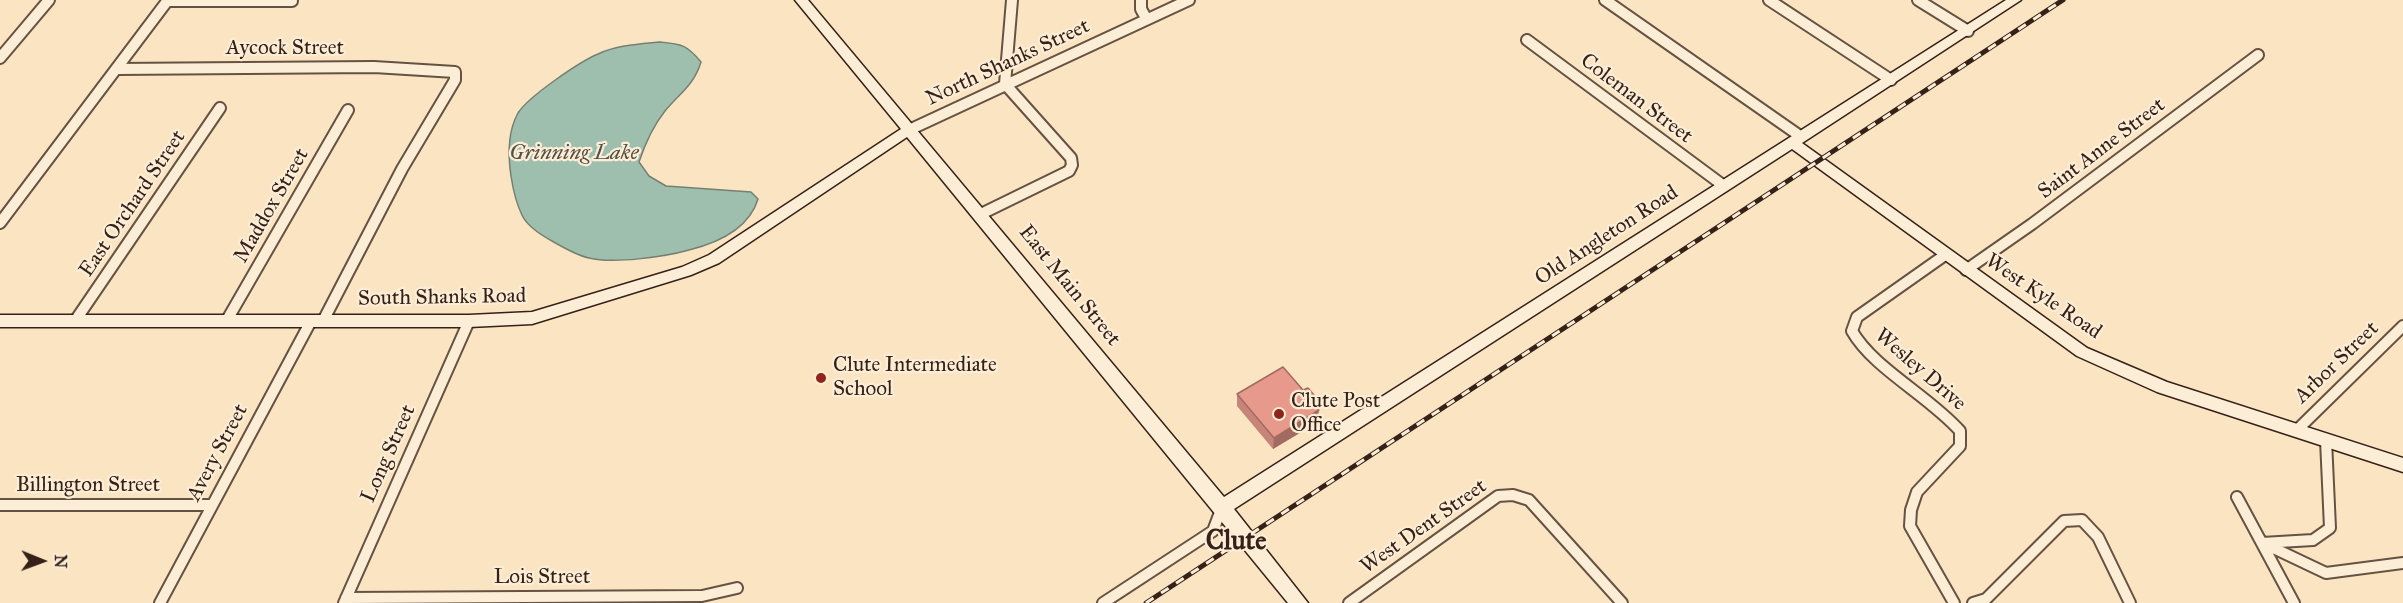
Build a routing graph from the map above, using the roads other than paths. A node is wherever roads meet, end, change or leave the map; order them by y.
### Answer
1 (49, 0) edge
2 (801, 0) edge
3 (1012, 0) edge
4 (1141, 0) edge
5 (1189, 0) edge
6 (1605, 0) edge
7 (1768, 0) edge
8 (1918, 0) edge
9 (2015, 0) edge
10 (168, 1) edge
11 (292, 1) edge
12 (1146, 18) junction
13 (1968, 31) junction
14 (1527, 40) dead end
15 (2258, 55) dead end
16 (0, 58) edge
17 (116, 69) junction
18 (455, 72) joint
19 (1891, 80) junction
20 (1005, 84) junction
21 (220, 108) dead end
22 (348, 110) dead end
23 (909, 130) junction
24 (1796, 139) junction
25 (1724, 186) junction
26 (981, 214) junction
27 (0, 223) edge
28 (1945, 255) junction
29 (1966, 270) junction
30 (227, 320) junction
31 (0, 321) edge
32 (75, 321) junction
33 (317, 321) junction
34 (469, 321) junction
35 (2403, 326) edge
36 (2298, 429) junction
37 (2326, 440) junction
38 (2403, 465) edge
39 (2237, 497) dead end
40 (0, 505) edge
41 (212, 505) junction
42 (1222, 507) junction
43 (2262, 543) junction
44 (2403, 563) edge
45 (737, 588) dead end
46 (584, 600) edge
47 (345, 601) edge
48 (428, 601) edge
49 (160, 603) edge
50 (1103, 603) edge
51 (1299, 603) edge
52 (1349, 603) edge
53 (1622, 603) edge
54 (1954, 603) edge
55 (1972, 603) edge
56 (2130, 603) edge
57 (2294, 603) edge

1 - 16 street
2 - 23 street, East Main Street
3 - 20 street
4 - 12 street
5 - 12 street, North Shanks Street
6 - 24 street
7 - 19 street
8 - 13 street
9 - 13 street, Old Angleton Road
10 - 11 street
10 - 17 street
12 - 20 street, North Shanks Street
13 - 19 street, Old Angleton Road
14 - 25 street, Coleman Street
15 - 29 street, Saint Anne Street
17 - 18 street, Aycock Street
17 - 27 street
18 - 33 street, Avery Street
19 - 24 street, Old Angleton Road
20 - 23 street, North Shanks Street
20 - 26 street
21 - 32 street, East Orchard Street
22 - 30 street, Maddox Street
23 - 26 street, East Main Street
23 - 34 street, South Shanks Road
24 - 25 street, Old Angleton Road
24 - 28 street, West Kyle Road
25 - 42 street, Old Angleton Road
26 - 42 street, East Main Street
28 - 29 street, West Kyle Road
28 - 54 street, Wesley Drive
29 - 36 street, West Kyle Road
30 - 32 street, South Shanks Road
30 - 33 street, South Shanks Road
31 - 32 street, South Shanks Road
33 - 34 street, South Shanks Road
33 - 41 street, Avery Street
34 - 47 street, Long Street
35 - 36 street, Arbor Street
36 - 37 street, West Kyle Road
37 - 38 street, West Kyle Road
37 - 43 street
39 - 43 street
40 - 41 street, Billington Street
41 - 49 street, Avery Street
42 - 50 street
42 - 51 street, East Main Street
43 - 44 street
43 - 57 street
45 - 46 street, Lois Street
46 - 48 street, Lois Street
47 - 48 street, Lois Street
52 - 53 street, West Dent Street
55 - 56 street

